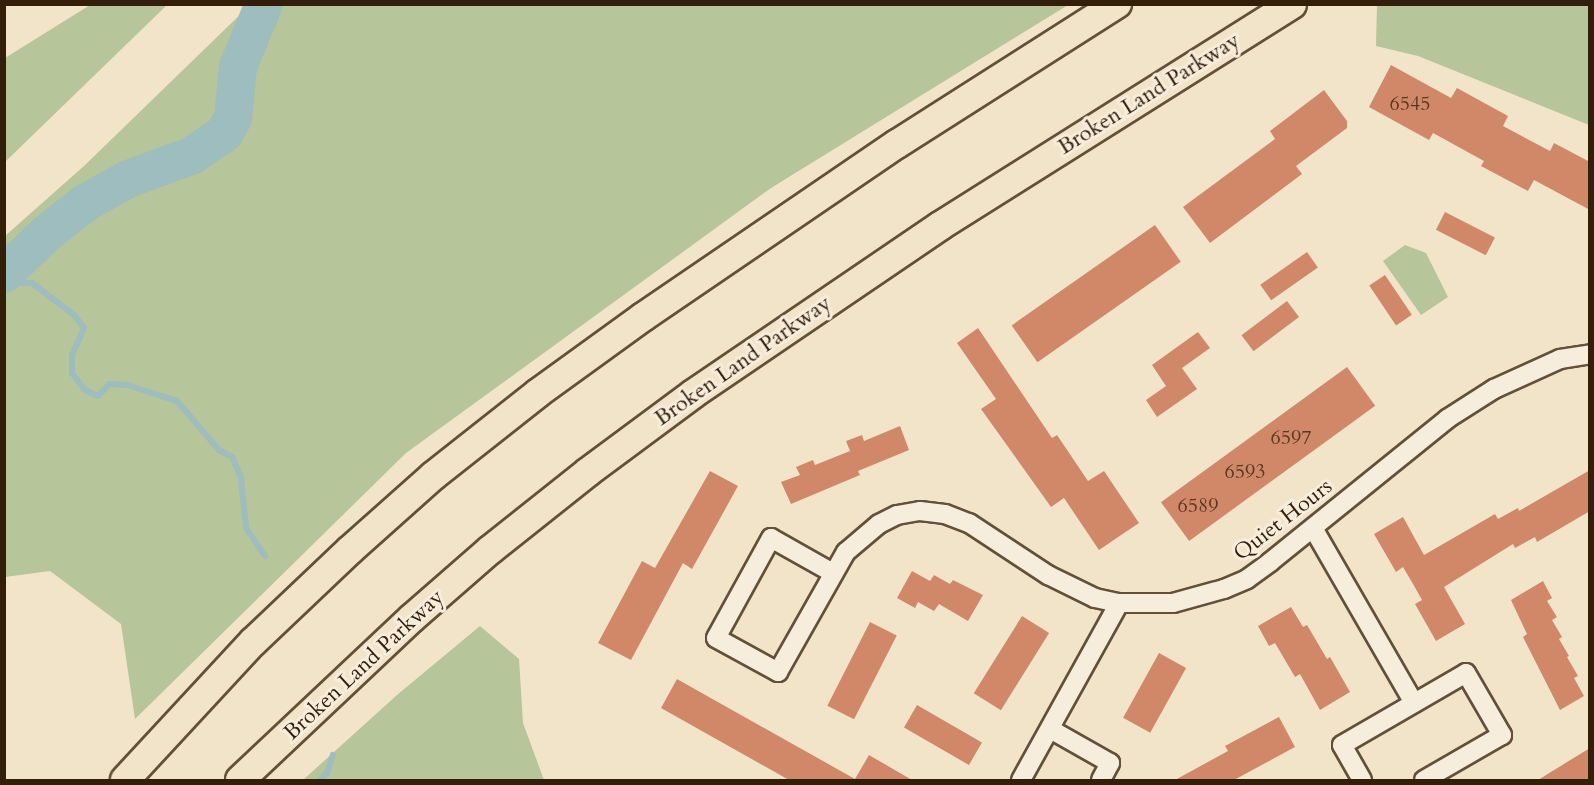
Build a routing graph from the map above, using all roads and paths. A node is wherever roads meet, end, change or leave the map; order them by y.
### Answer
1 (1118, 4) edge
2 (1292, 4) edge
3 (1590, 354) edge
4 (1313, 528) junction
5 (833, 573) junction
6 (1119, 603) junction
7 (1414, 703) junction
8 (1050, 729) junction
9 (125, 780) edge
10 (240, 780) edge
11 (1021, 780) edge
12 (1101, 780) edge
13 (1362, 780) edge
14 (1424, 780) edge

1 - 9 main road
2 - 10 main road, Broken Land Parkway
3 - 4 street, Quiet Hours
4 - 6 street, Quiet Hours
4 - 7 street
5 - 5 street, Quiet Hours
5 - 6 street, Quiet Hours
6 - 8 street
7 - 13 street
7 - 14 street
8 - 11 street
8 - 12 street

